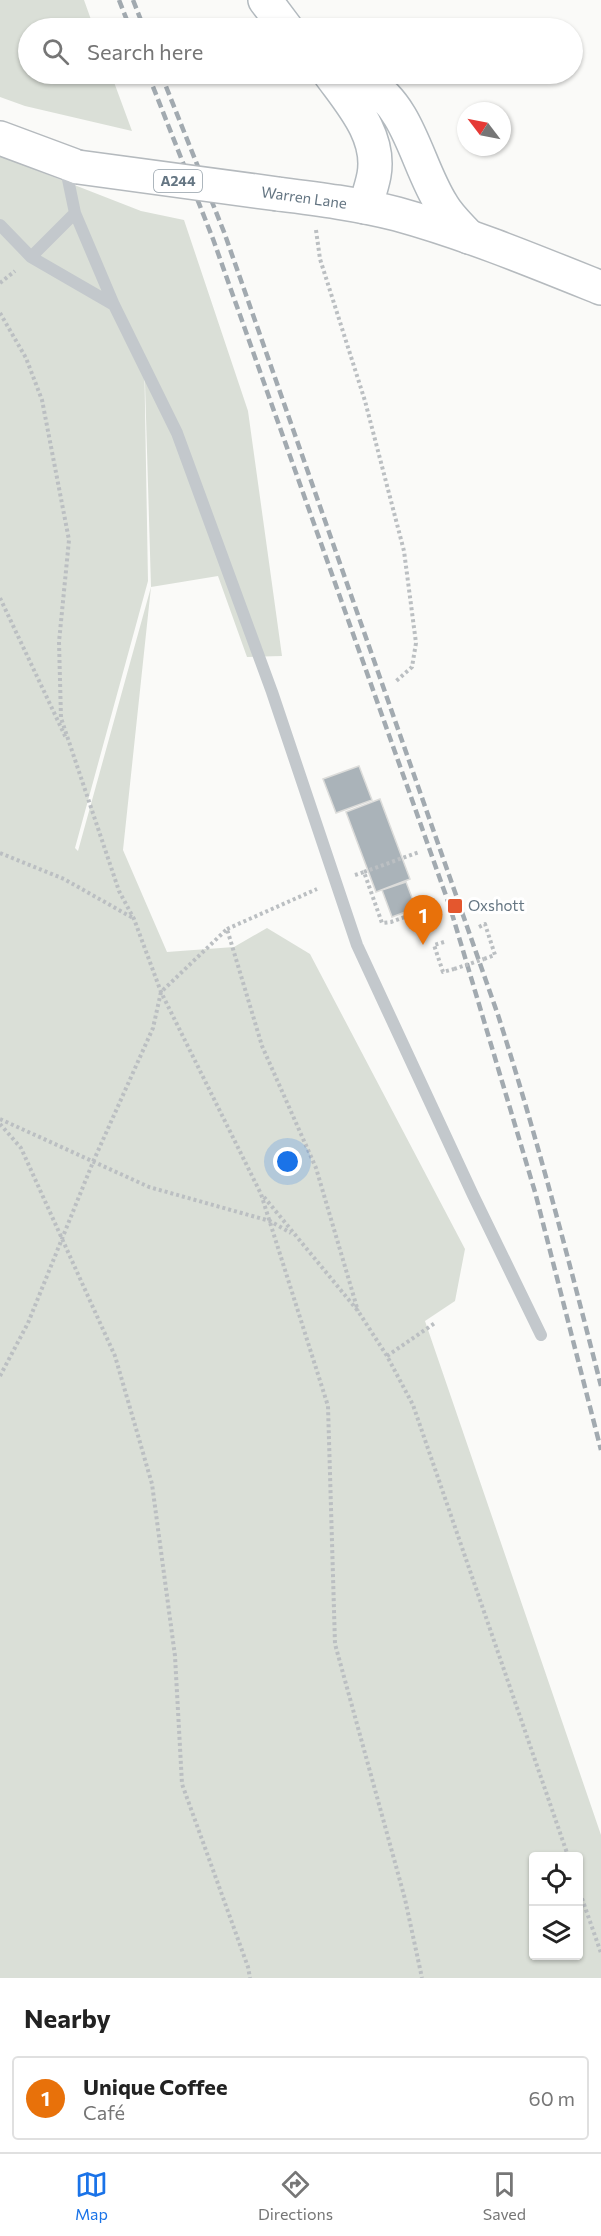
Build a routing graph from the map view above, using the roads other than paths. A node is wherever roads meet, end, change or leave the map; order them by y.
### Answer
1 (265, 0) edge
2 (278, 18) edge
3 (337, 84) edge
4 (369, 84) edge
5 (0, 138) edge
6 (71, 165) junction
7 (365, 207) junction
8 (75, 213) junction
9 (0, 225) edge
10 (469, 237) junction
11 (31, 257) junction
12 (601, 288) edge
13 (114, 305) junction
14 (542, 1335) dead end

1 - 2 main road
3 - 7 main road
4 - 10 main road
5 - 6 main road, Warren Lane / A244
6 - 7 main road, Warren Lane / A244, bridge
6 - 8 lane
7 - 10 main road, Warren Lane / A244
8 - 11 lane
8 - 13 lane
9 - 11 lane
10 - 12 main road, Warren Lane / A244
11 - 13 lane
13 - 14 lane

